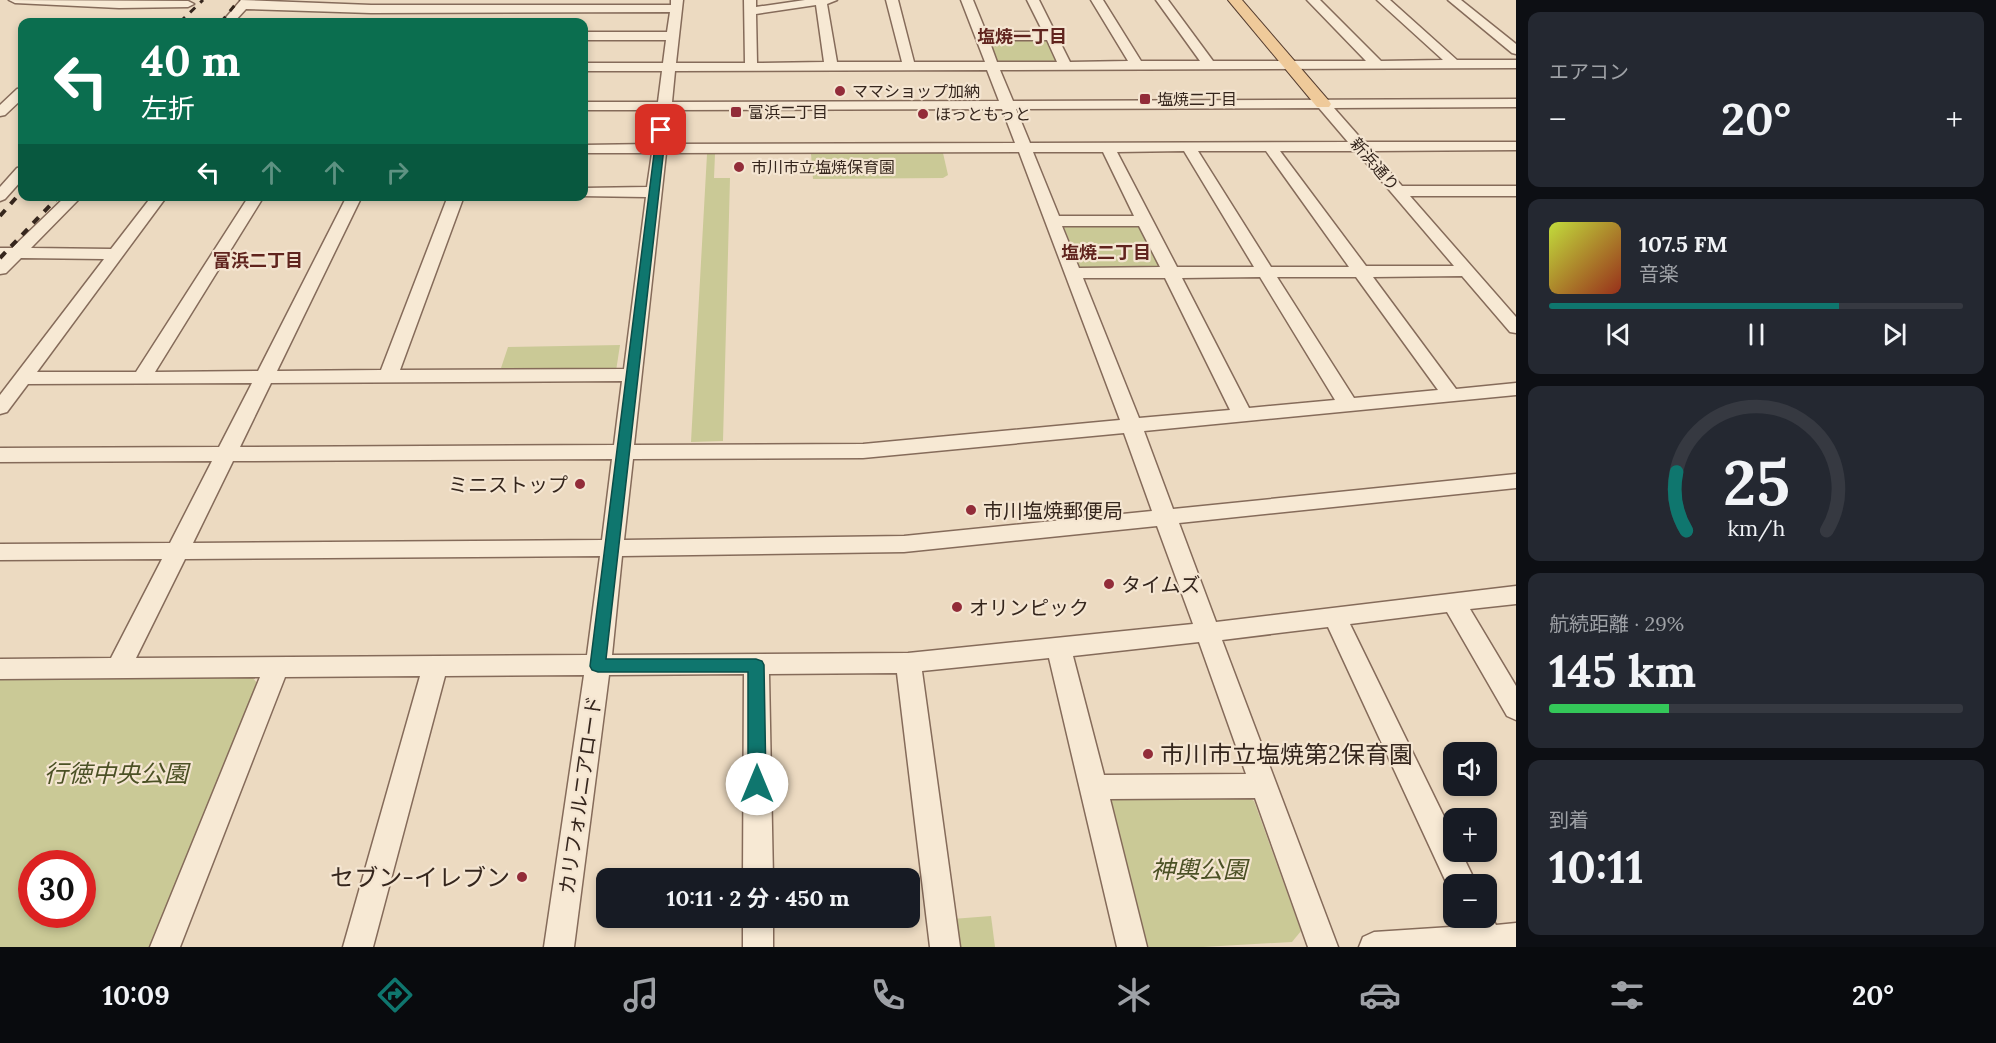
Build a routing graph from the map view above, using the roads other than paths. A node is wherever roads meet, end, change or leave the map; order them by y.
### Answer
1 (15, 0) edge
2 (824, 0) edge
3 (892, 0) edge
4 (967, 0) edge
5 (1033, 0) edge
6 (1097, 0) edge
7 (1162, 0) edge
8 (1235, 0) edge
9 (1312, 0) edge
10 (1383, 0) edge
11 (1454, 0) edge
12 (191, 2) edge
13 (244, 2) edge
14 (453, 4) edge
15 (676, 4) edge
16 (119, 5) junction
17 (750, 5) edge
18 (175, 15) dead end
19 (107, 16) dead end
20 (231, 18) edge
21 (446, 18) edge
22 (588, 36) edge
23 (673, 36) junction
24 (981, 36) junction
25 (1051, 36) junction
26 (1516, 50) edge
27 (1377, 64) junction
28 (1454, 64) junction
29 (1516, 64) edge
30 (1137, 65) junction
31 (1209, 65) junction
32 (1291, 65) junction
33 (751, 66) junction
34 (831, 66) junction
35 (909, 66) junction
36 (992, 66) junction
37 (1066, 66) junction
38 (588, 67) edge
39 (669, 67) junction
40 (18, 95) edge
41 (1516, 103) edge
42 (1008, 104) junction
43 (1323, 104) junction
44 (588, 106) edge
45 (664, 106) junction
46 (18, 108) edge
47 (2, 109) edge
48 (1516, 146) edge
49 (1189, 147) junction
50 (1270, 147) junction
51 (1360, 147) junction
52 (1024, 148) junction
53 (1108, 148) junction
54 (588, 149) edge
55 (659, 149) junction
56 (18, 176) edge
57 (1399, 191) junction
58 (654, 192) junction
59 (588, 193) edge
60 (1513, 194) edge
61 (0, 196) edge
62 (69, 201) edge
63 (156, 201) edge
64 (254, 201) edge
65 (352, 201) edge
66 (454, 201) edge
67 (1052, 221) junction
68 (1145, 221) junction
69 (7, 253) edge
70 (116, 254) junction
71 (0, 269) edge
72 (1360, 271) junction
73 (1468, 271) junction
74 (1171, 272) junction
75 (1266, 272) junction
76 (1073, 273) junction
77 (1516, 328) edge
78 (631, 375) junction
79 (388, 377) junction
80 (22, 378) junction
81 (142, 378) junction
82 (264, 378) junction
83 (1516, 388) edge
84 (1451, 395) junction
85 (1348, 405) junction
86 (0, 408) edge
87 (1242, 414) junction
88 (1132, 426) junction
89 (623, 453) junction
90 (0, 455) edge
91 (226, 455) junction
92 (1516, 481) edge
93 (1167, 519) junction
94 (612, 548) junction
95 (178, 550) junction
96 (0, 552) edge
97 (1516, 596) edge
98 (1454, 603) junction
99 (1335, 617) junction
100 (1209, 632) junction
101 (1059, 648) junction
102 (908, 663) junction
103 (756, 665) junction
104 (598, 666) junction
105 (435, 667) junction
106 (119, 668) junction
107 (276, 668) junction
108 (0, 669) edge
109 (1516, 710) edge
110 (1093, 786) junction
111 (1264, 786) junction
112 (758, 868) edge
113 (1457, 874) edge
114 (758, 928) edge
115 (1493, 936) edge
116 (165, 947) edge
117 (358, 947) edge
118 (559, 947) edge
119 (758, 947) edge
120 (945, 947) edge
121 (1132, 947) edge
122 (1323, 947) edge
123 (1374, 947) edge

1 - 16 street
2 - 17 street
2 - 34 street
3 - 35 street
4 - 24 street
5 - 25 street
6 - 30 street
7 - 31 street
8 - 32 main road, 新浜通り
9 - 27 street
10 - 28 street
11 - 26 street
12 - 16 street
12 - 18 street
13 - 14 street
13 - 20 street
14 - 15 street
14 - 21 street
15 - 23 street, カリフォルニアロード
16 - 19 street
17 - 33 street
22 - 23 street
23 - 39 street, カリフォルニアロード
24 - 25 street
24 - 36 street
25 - 37 street
27 - 28 street
27 - 32 street
28 - 29 street
30 - 31 street
30 - 37 street
31 - 32 street
32 - 43 main road, 新浜通り
33 - 34 street
33 - 39 street
34 - 35 street
35 - 36 street
36 - 37 street
36 - 42 street
38 - 39 street
39 - 45 street, カリフォルニアロード
40 - 47 street
41 - 43 street
42 - 43 street
42 - 45 street
42 - 52 street
43 - 51 street, 新浜通り
44 - 45 street
45 - 55 street, カリフォルニアロード
46 - 47 street
48 - 51 street
49 - 50 street
49 - 53 street
49 - 75 street
50 - 51 street
50 - 72 street
51 - 57 street, 新浜通り
52 - 53 street
52 - 55 street
52 - 67 street
53 - 68 street
54 - 55 street
55 - 58 street, カリフォルニアロード
56 - 61 street
57 - 60 street
57 - 73 street, 新浜通り
58 - 59 street
58 - 78 street, カリフォルニアロード
62 - 69 street
63 - 70 street
64 - 81 street
65 - 82 street
66 - 79 street
67 - 68 street
67 - 76 street
68 - 74 street
69 - 70 street
69 - 71 street
70 - 80 street
72 - 73 street
72 - 75 street
72 - 84 street
73 - 77 street, 新浜通り
74 - 75 street
74 - 76 street
74 - 87 street
75 - 85 street
76 - 88 street
78 - 79 street
78 - 89 street, カリフォルニアロード
79 - 82 street
80 - 81 street
80 - 86 street
81 - 82 street
82 - 91 street
83 - 84 street
84 - 85 street
85 - 87 street
87 - 88 street
88 - 89 street
88 - 93 street
89 - 91 street
89 - 94 street, カリフォルニアロード
90 - 91 street
91 - 95 street
92 - 93 street
93 - 94 street
93 - 100 street
94 - 95 street
94 - 104 street, カリフォルニアロード
95 - 96 street
95 - 106 street
97 - 98 street
98 - 99 street
98 - 109 street
99 - 100 street
99 - 113 street
100 - 101 street
100 - 111 street
101 - 102 street
101 - 110 street
102 - 103 street
102 - 120 street
103 - 104 street
103 - 112 street
104 - 105 street
104 - 118 street, カリフォルニアロード
105 - 107 street
105 - 117 street
106 - 107 street
106 - 108 street
107 - 116 street
110 - 111 street
110 - 121 street
111 - 122 street
114 - 119 street
115 - 123 street

